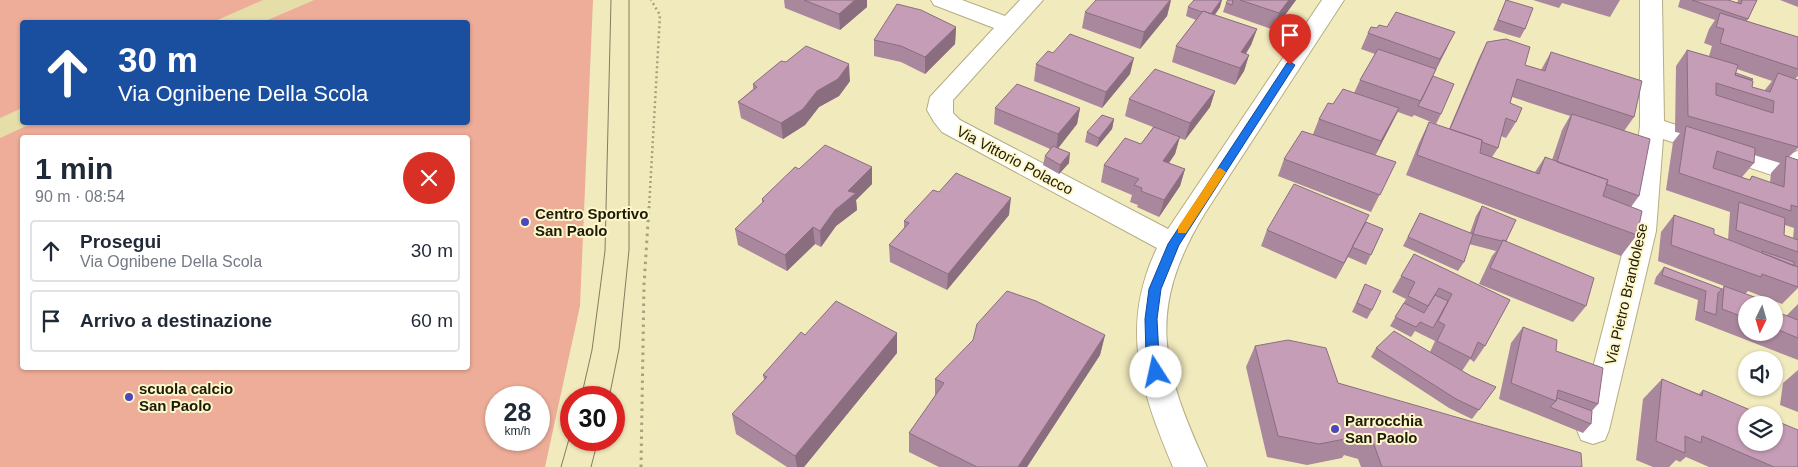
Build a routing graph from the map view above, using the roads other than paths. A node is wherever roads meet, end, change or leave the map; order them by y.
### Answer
1 (942, 0) edge
2 (1032, 0) edge
3 (1333, 0) edge
4 (1652, 0) edge
5 (1007, 26) junction
6 (1652, 126) junction
7 (1798, 160) edge
8 (1173, 244) junction
9 (1593, 430) edge
10 (1190, 467) edge

1 - 5 street
2 - 5 street, Via Vittorio Polacco
3 - 8 street
4 - 6 street, Via Pietro Brandolese
5 - 8 street, Via Vittorio Polacco
6 - 7 street
6 - 9 street, Via Pietro Brandolese
8 - 10 street

